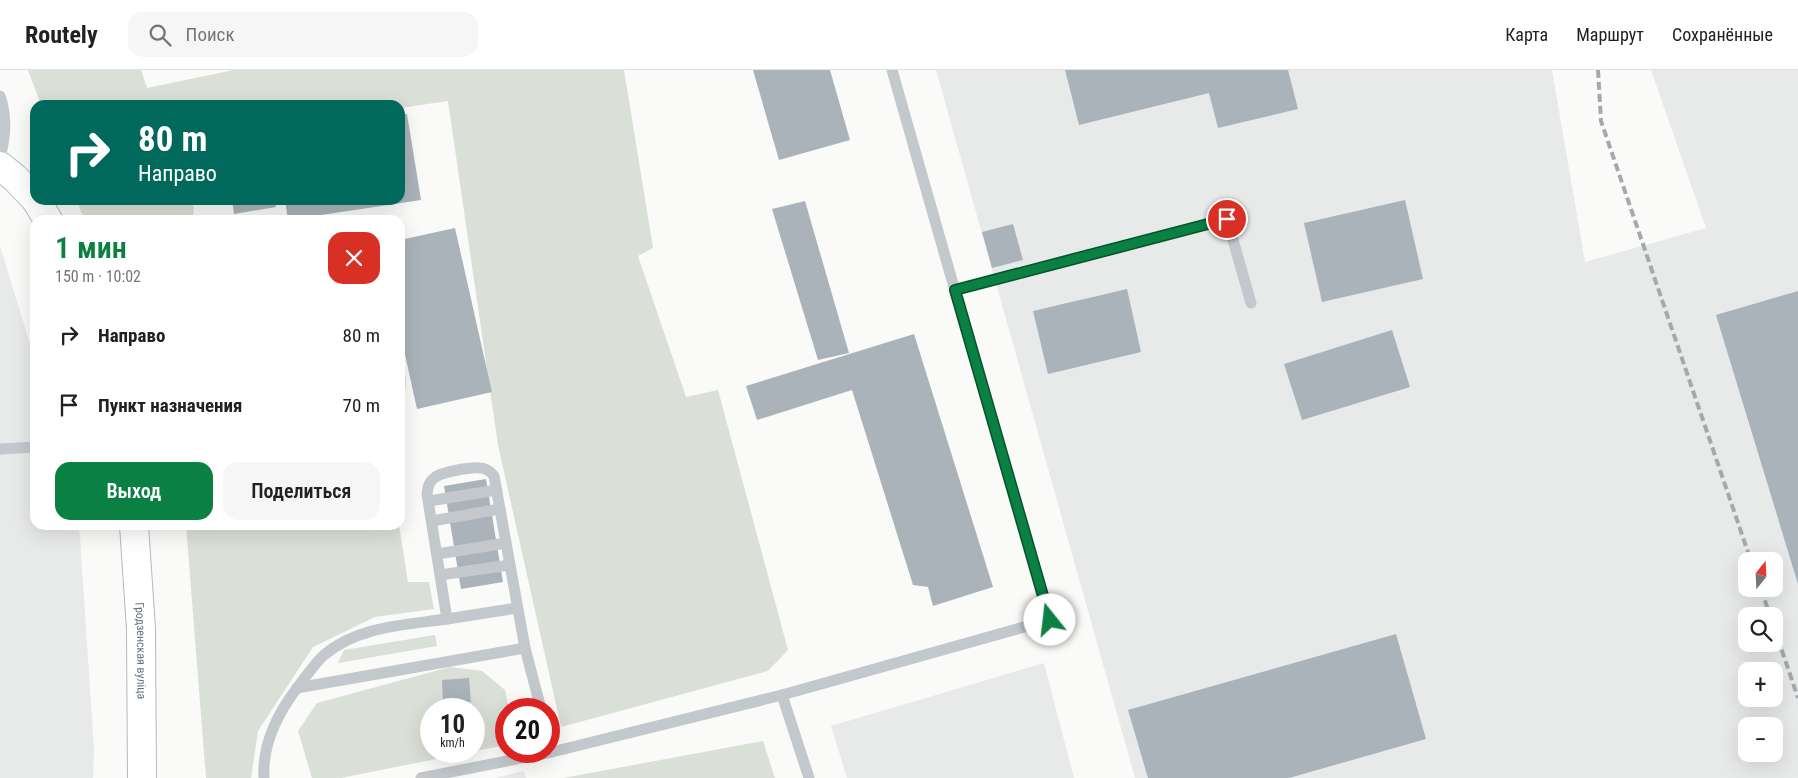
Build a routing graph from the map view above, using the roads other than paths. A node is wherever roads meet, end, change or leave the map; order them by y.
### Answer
1 (892, 70) edge
2 (0, 96) edge
3 (0, 157) edge
4 (0, 166) edge
5 (30, 194) edge
6 (955, 290) junction
7 (1251, 303) dead end
8 (30, 447) edge
9 (0, 449) edge
10 (497, 490) junction
11 (429, 501) junction
12 (500, 509) junction
13 (432, 521) junction
14 (134, 530) edge
15 (506, 543) junction
16 (437, 554) junction
17 (510, 565) junction
18 (440, 575) junction
19 (517, 608) junction
20 (447, 619) junction
21 (525, 648) junction
22 (297, 688) junction
23 (782, 695) junction
24 (538, 698) edge
25 (560, 750) edge
26 (497, 763) edge
27 (142, 778) edge
28 (264, 778) edge
29 (421, 778) edge
30 (809, 778) edge

1 - 6 lane
2 - 3 lane
4 - 5 main road
6 - 7 lane
6 - 23 lane
8 - 9 lane
10 - 11 lane
10 - 11 lane
10 - 12 lane
11 - 13 lane
12 - 13 lane
12 - 15 lane
13 - 16 lane
14 - 27 main road, Гродзенская вуліца
15 - 16 lane
15 - 17 lane
16 - 18 lane
17 - 18 lane
17 - 19 lane
18 - 20 lane
19 - 20 lane
19 - 21 lane
20 - 22 lane
21 - 22 lane
21 - 24 lane
22 - 28 lane
23 - 25 lane
23 - 30 lane
26 - 29 lane

